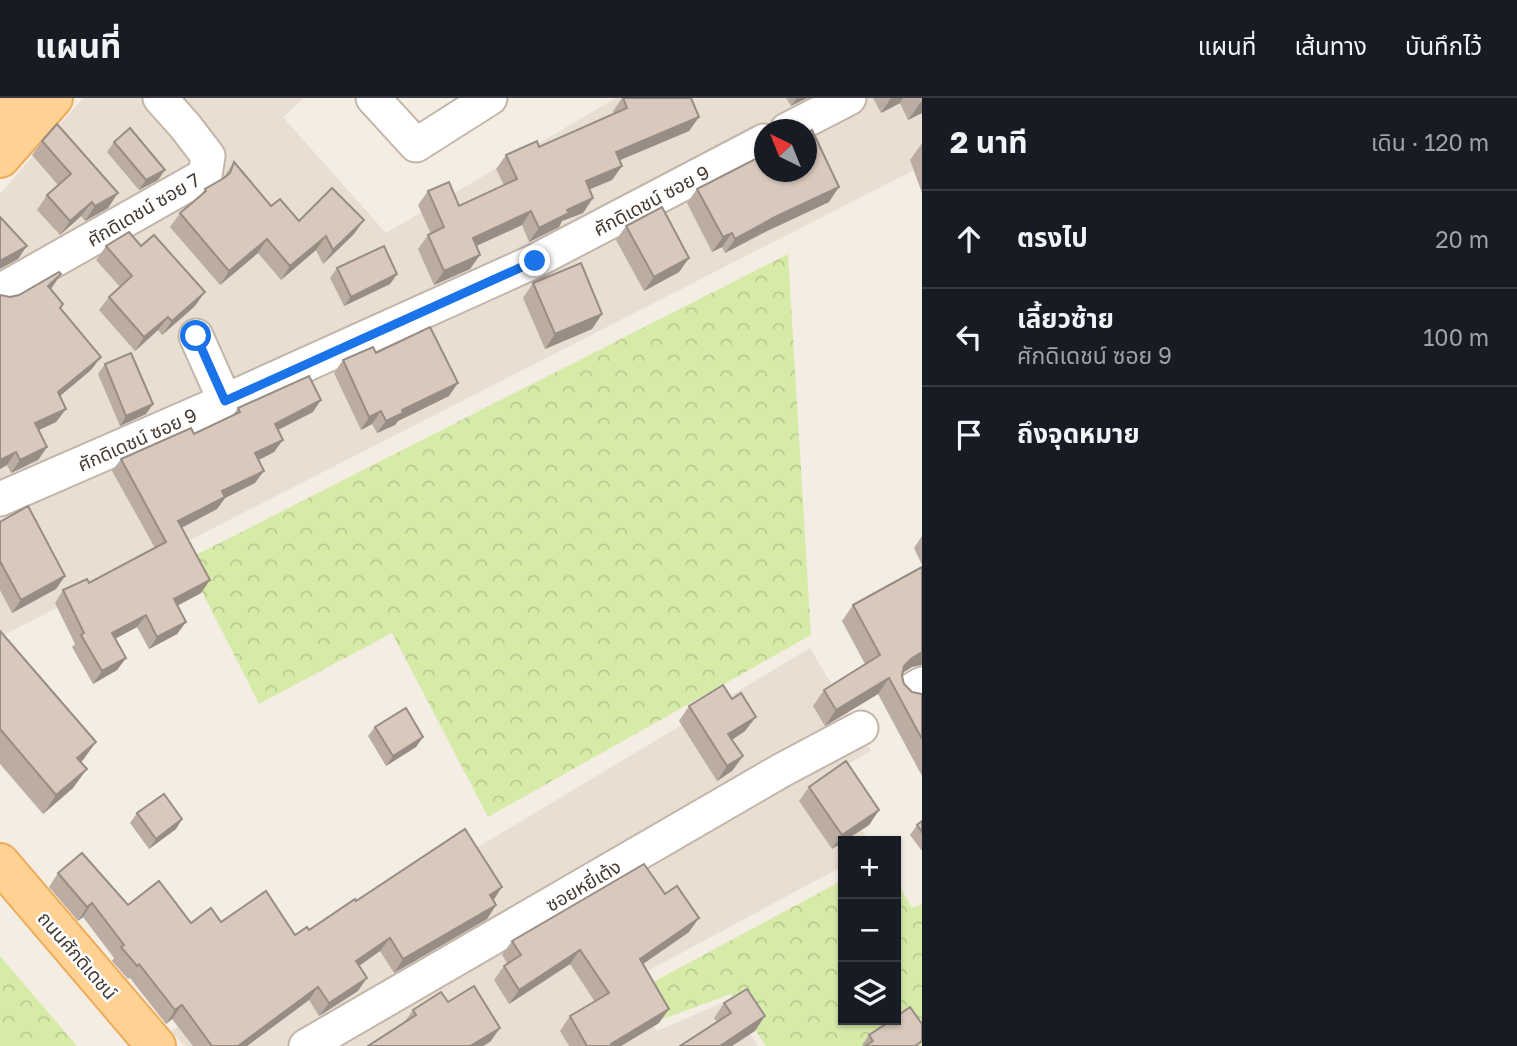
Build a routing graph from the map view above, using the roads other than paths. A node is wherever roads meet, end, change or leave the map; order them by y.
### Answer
1 (9, 98) edge
2 (53, 98) edge
3 (160, 98) edge
4 (373, 98) edge
5 (490, 98) edge
6 (849, 98) edge
7 (0, 109) edge
8 (809, 119) edge
9 (754, 147) edge
10 (0, 158) edge
11 (0, 291) edge
12 (196, 336) dead end
13 (225, 401) junction
14 (0, 499) edge
15 (861, 728) dead end
16 (0, 863) edge
17 (0, 903) edge
18 (119, 1028) edge
19 (156, 1046) edge
20 (306, 1046) edge

1 - 7 main road
2 - 10 main road
3 - 11 street, ศักดิเดชน์ ซอย 7
4 - 5 street
6 - 8 street
9 - 13 street, ศักดิเดชน์ ซอย 9
12 - 13 street
13 - 14 street, ศักดิเดชน์ ซอย 9
15 - 20 street, ซอยหยี่เต้ง
16 - 18 main road, ถนนศักดิเดชน์
17 - 18 main road, ถนนศักดิเดชน์
18 - 19 main road, ถนนศักดิเดชน์

